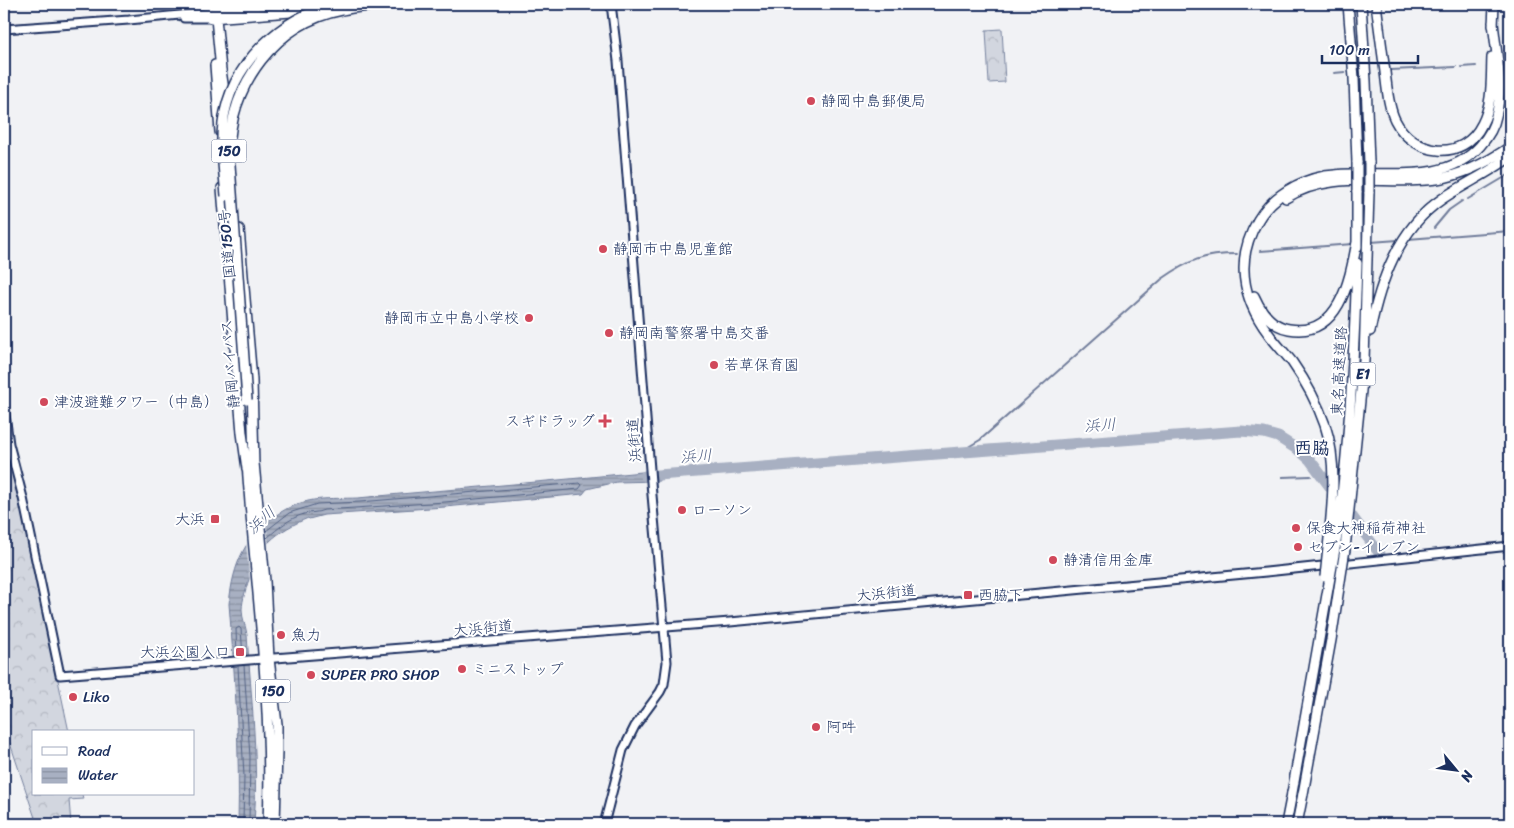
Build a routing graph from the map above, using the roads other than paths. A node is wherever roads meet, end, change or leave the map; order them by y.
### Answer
1 (268, 4) edge
2 (336, 4) edge
3 (396, 4) edge
4 (400, 4) edge
5 (610, 4) edge
6 (615, 4) edge
7 (1348, 4) edge
8 (1360, 4) edge
9 (1376, 4) edge
10 (1494, 4) edge
11 (212, 16) junction
12 (1494, 22) junction
13 (4, 29) edge
14 (614, 40) junction
15 (1510, 147) edge
16 (1510, 157) edge
17 (1357, 244) junction
18 (1364, 361) junction
19 (245, 400) junction
20 (4, 408) edge
21 (251, 469) junction
22 (1510, 546) edge
23 (1331, 549) junction
24 (664, 627) junction
25 (266, 659) junction
26 (268, 824) edge
27 (275, 824) edge
28 (604, 824) edge
29 (1286, 824) edge
30 (1297, 824) edge

1 - 11 highway
2 - 19 highway, 静岡バイパス / 150, bridge
3 - 19 highway, 静岡バイパス / 150, bridge
4 - 11 highway
5 - 14 street, 浜街道
6 - 14 street, 浜街道
7 - 17 highway, 東名高速道路 / E1, bridge
8 - 18 highway, 東名高速道路 / E1, bridge
9 - 12 highway
10 - 12 highway
11 - 13 street
11 - 21 highway, 国道150号 / 150
11 - 21 highway, 国道150号 / 150
12 - 23 highway
14 - 24 street, 浜街道
15 - 17 highway
16 - 18 highway
17 - 23 highway, 東名高速道路 / E1
18 - 30 highway, 東名高速道路 / E1, bridge
19 - 21 highway, 静岡バイパス / 150
20 - 25 street, 大浜街道
21 - 25 highway, 静岡バイパス / 150
21 - 25 highway, 静岡バイパス / 150
22 - 24 street, 大浜街道
23 - 29 highway, 東名高速道路 / E1, bridge
24 - 25 street, 大浜街道
24 - 28 street, 浜街道
25 - 26 highway, 静岡バイパス / 150
25 - 27 highway, 静岡バイパス / 150

